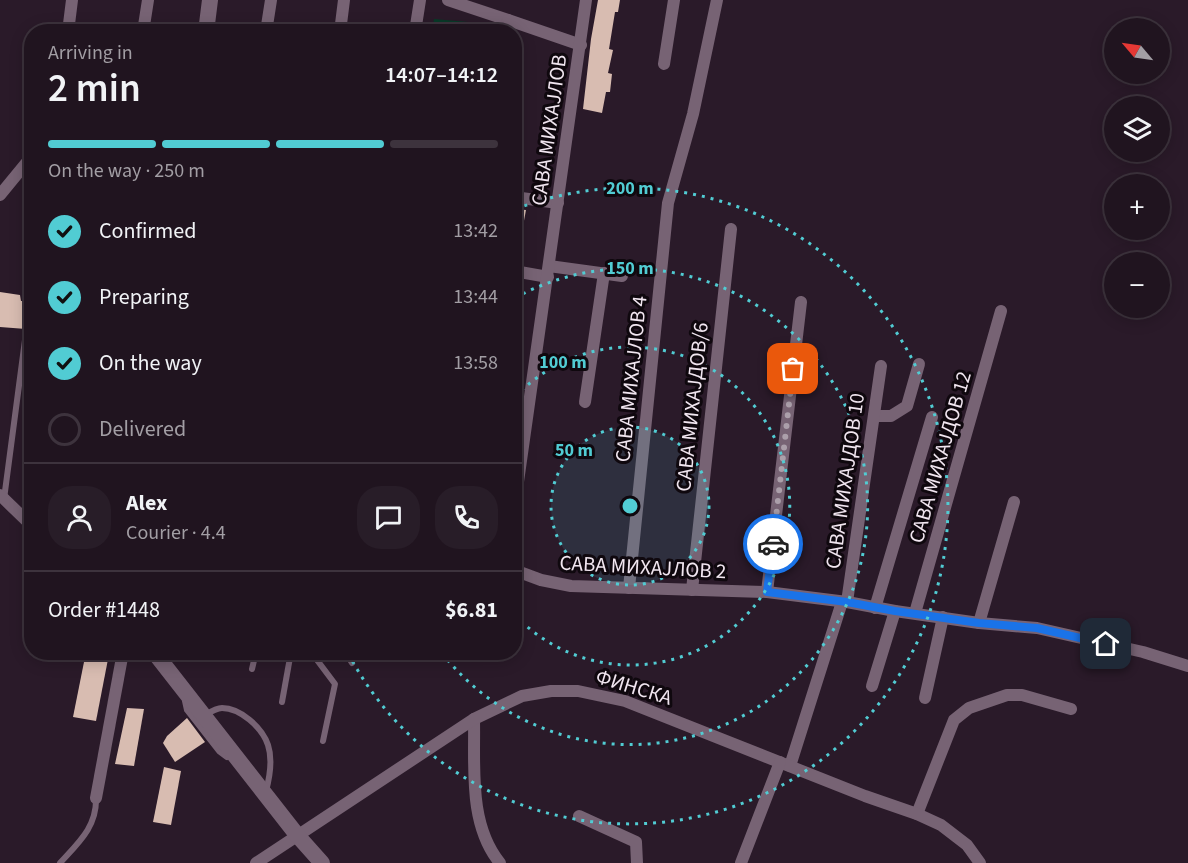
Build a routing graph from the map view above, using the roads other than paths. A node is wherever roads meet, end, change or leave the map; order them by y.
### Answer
1 (67, 0) edge
2 (72, 0) edge
3 (148, 0) edge
4 (210, 0) edge
5 (271, 0) edge
6 (344, 0) edge
7 (420, 0) edge
8 (448, 0) edge
9 (586, 0) edge
10 (674, 0) edge
11 (717, 0) edge
12 (69, 24) edge
13 (144, 24) edge
14 (207, 24) edge
15 (267, 24) edge
16 (341, 24) edge
17 (416, 24) edge
18 (502, 24) edge
19 (522, 30) edge
20 (581, 45) junction
21 (664, 64) dead end
22 (24, 166) edge
23 (0, 195) edge
24 (522, 198) edge
25 (558, 203) junction
26 (731, 229) dead end
27 (522, 271) edge
28 (549, 271) junction
29 (604, 273) junction
30 (622, 276) dead end
31 (801, 302) dead end
32 (1001, 311) dead end
33 (24, 353) edge
34 (919, 364) dead end
35 (881, 366) dead end
36 (585, 402) dead end
37 (874, 416) junction
38 (932, 417) dead end
39 (522, 455) edge
40 (2, 497) edge
41 (1014, 502) dead end
42 (24, 518) edge
43 (522, 573) edge
44 (629, 588) junction
45 (692, 590) junction
46 (767, 592) junction
47 (844, 602) junction
48 (875, 608) junction
49 (895, 611) junction
50 (915, 613) junction
51 (943, 617) junction
52 (979, 623) junction
53 (122, 660) edge
54 (160, 660) edge
55 (254, 660) edge
56 (290, 660) edge
57 (317, 660) edge
58 (350, 660) edge
59 (352, 663) dead end
60 (1188, 666) edge
61 (252, 669) dead end
62 (180, 684) junction
63 (872, 686) dead end
64 (925, 698) dead end
65 (282, 702) dead end
66 (1071, 709) dead end
67 (204, 715) junction
68 (474, 719) junction
69 (324, 741) dead end
70 (785, 764) junction
71 (247, 772) junction
72 (266, 795) junction
73 (96, 798) joint
74 (917, 814) junction
75 (579, 816) dead end
76 (297, 835) junction
77 (60, 863) edge
78 (256, 863) edge
79 (322, 863) edge
80 (500, 863) edge
81 (637, 863) edge
82 (741, 863) edge
83 (980, 863) edge

1 - 2 street
2 - 12 street
3 - 13 street
4 - 14 main road
5 - 15 street
6 - 16 street
7 - 17 street
8 - 18 street
9 - 20 street, САВА МИХАЈЛОВ
10 - 21 street
11 - 44 street, САВА МИХАЈЛОВ 4
19 - 20 street
20 - 25 street, САВА МИХАЈЛОВ
22 - 23 street
24 - 25 street
25 - 28 street, САВА МИХАЈЛОВ
26 - 45 street, САВА МИХАЈДОВ/6
27 - 28 street
28 - 29 street
28 - 39 street, САВА МИХАЈЛОВ
29 - 30 street
29 - 36 street
31 - 46 street
32 - 50 street, САВА МИХАЈДОВ 12
33 - 40 lane
34 - 37 street
35 - 37 street, САВА МИХАЈДОВ 10
37 - 47 street, САВА МИХАЈДОВ 10
38 - 48 street
40 - 42 street
41 - 52 street
43 - 44 street, САВА МИХАЈЛОВ 2
44 - 45 street, САВА МИХАЈЛОВ 2
45 - 46 street, САВА МИХАЈЛОВ 2
46 - 47 street, САВА МИХАЈЛОВ 2
47 - 48 street, САВА МИХАЈЛОВ 2
47 - 70 street
48 - 49 street, САВА МИХАЈЛОВ 2
49 - 50 street, САВА МИХАЈЛОВ 2
49 - 63 street
50 - 51 street, САВА МИХАЈЛОВ 2
51 - 52 street, САВА МИХАЈЛОВ 2
51 - 64 street
52 - 60 street, САВА МИХАЈЛОВ 2
53 - 73 street
54 - 62 main road
55 - 61 lane
56 - 65 lane
57 - 69 lane
58 - 59 lane
62 - 67 main road
62 - 71 lane
66 - 74 street
67 - 71 main road
67 - 72 lane
68 - 70 street, ФИНСКА
68 - 76 street, ФИНСКА
68 - 80 street
70 - 74 street, ФИНСКА
70 - 82 street
71 - 72 main road
72 - 76 main road
73 - 77 lane
74 - 83 street, ФИНСКА
75 - 81 street
76 - 78 street, ФИНСКА
76 - 79 main road

